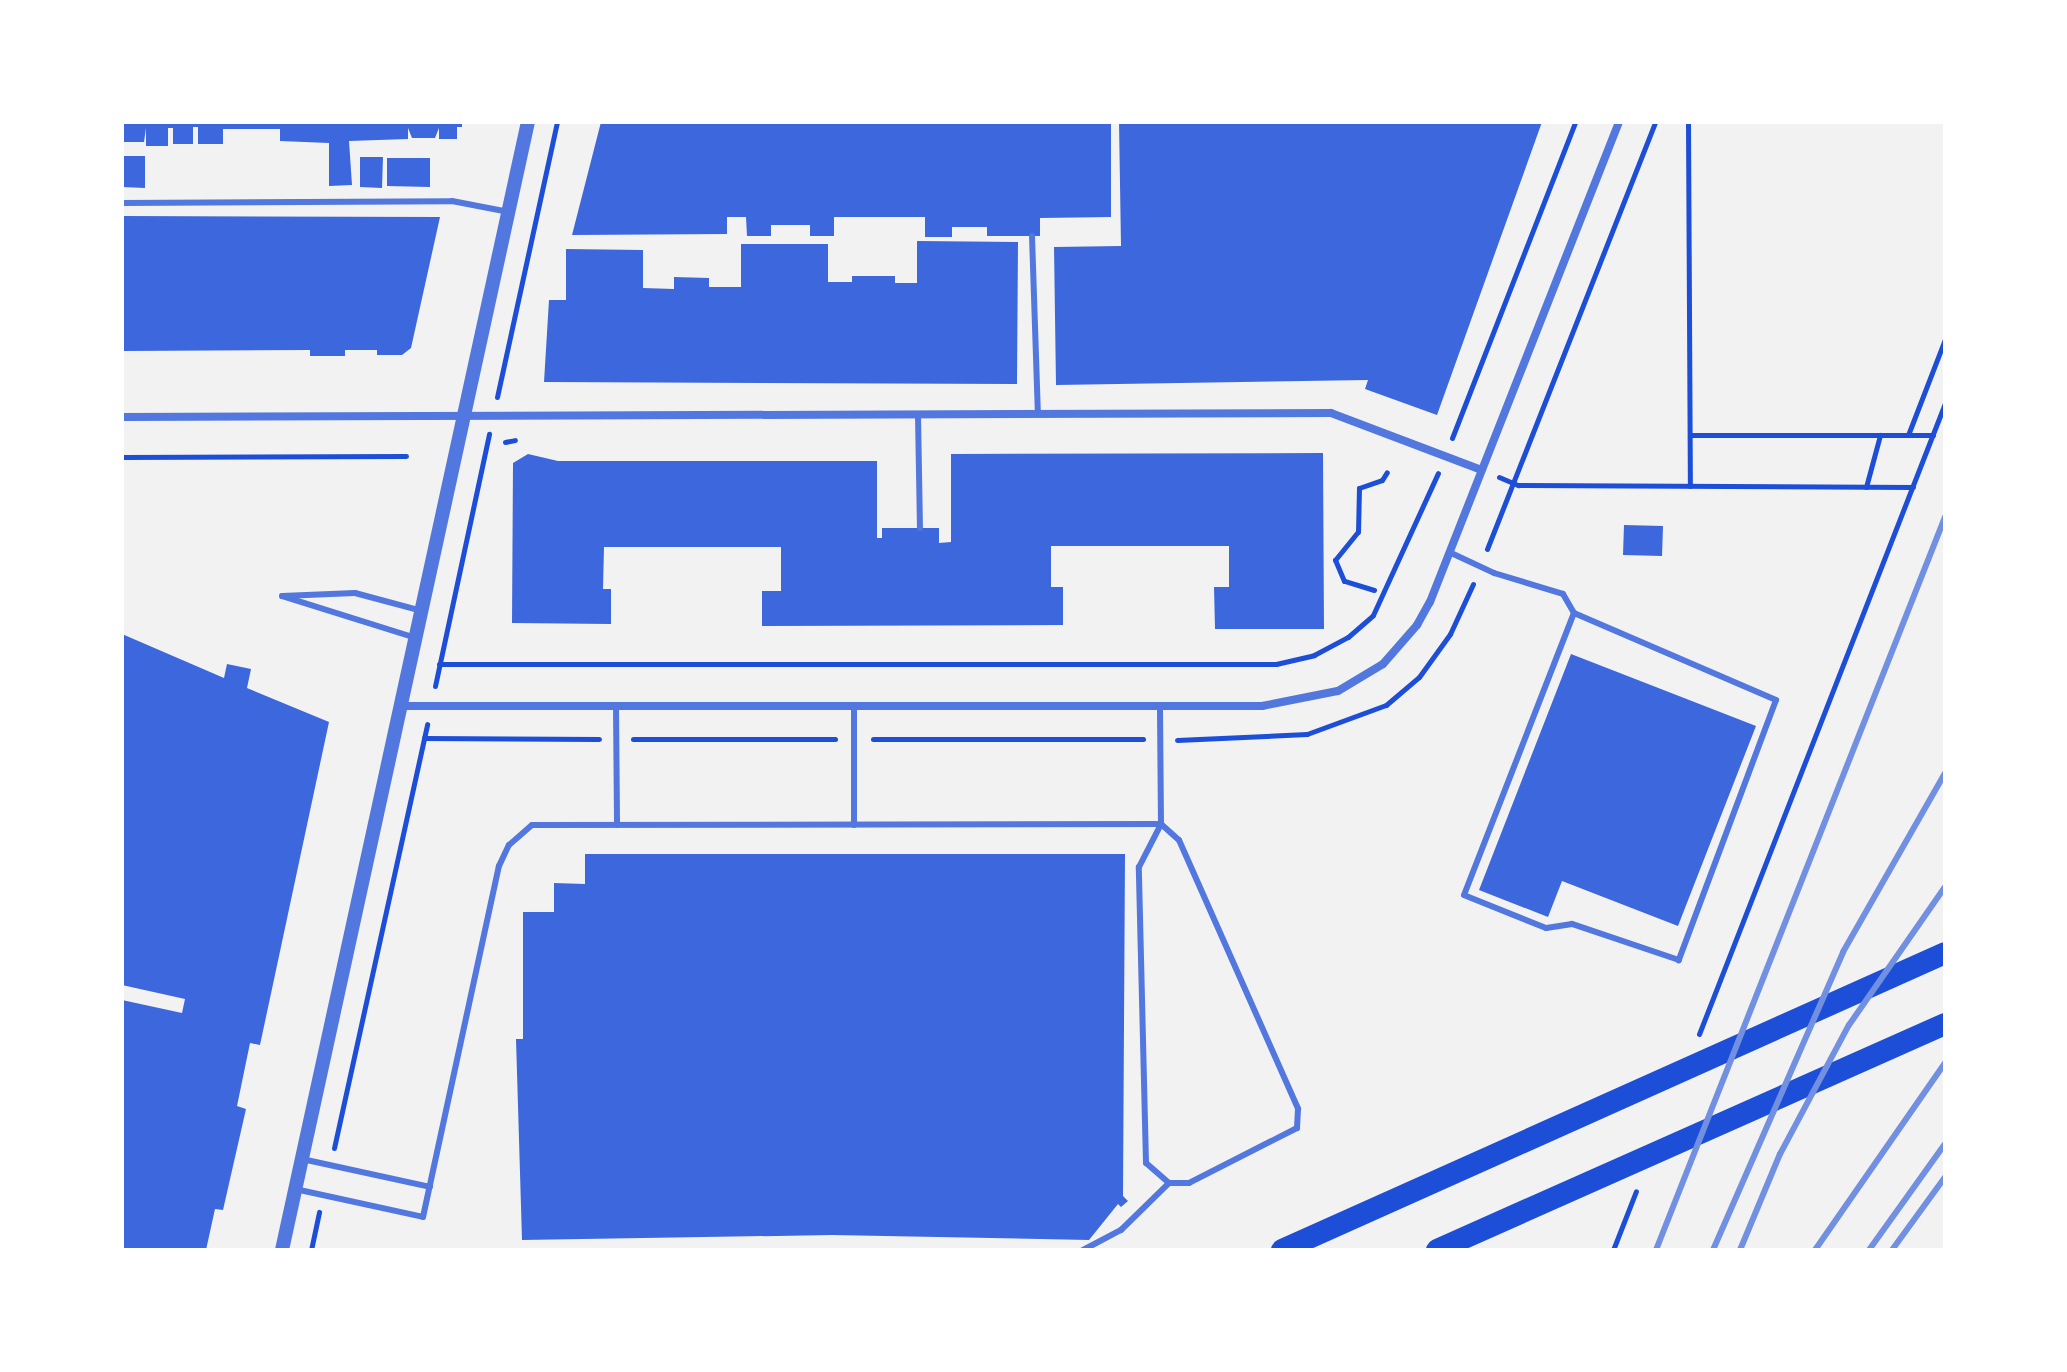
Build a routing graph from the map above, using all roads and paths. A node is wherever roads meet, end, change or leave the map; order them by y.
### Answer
1 (528, 122) edge
2 (1575, 122) edge
3 (1619, 122) edge
4 (1655, 122) edge
5 (1688, 122) edge
6 (122, 203) edge
7 (509, 212) junction
8 (1032, 236) dead end
9 (1945, 339) edge
10 (1945, 403) edge
11 (1038, 414) junction
12 (918, 415) junction
13 (464, 416) junction
14 (122, 417) edge
15 (1689, 435) junction
16 (1880, 435) junction
17 (1908, 435) junction
18 (1933, 435) junction
19 (515, 440) dead end
20 (505, 442) dead end
21 (406, 456) dead end
22 (1444, 456) junction
23 (122, 457) edge
24 (1482, 470) junction
25 (1387, 472) dead end
26 (1518, 485) dead end
27 (1690, 486) junction
28 (1866, 487) junction
29 (1913, 487) junction
30 (920, 528) dead end
31 (1449, 552) junction
32 (1480, 567) junction
33 (1374, 590) dead end
34 (422, 611) junction
35 (1574, 613) junction
36 (416, 638) junction
37 (439, 664) dead end
38 (401, 706) junction
39 (616, 706) junction
40 (854, 706) junction
41 (1160, 706) junction
42 (424, 738) dead end
43 (616, 739) junction
44 (854, 739) junction
45 (1160, 739) junction
46 (1161, 824) junction
47 (617, 825) junction
48 (854, 825) junction
49 (1945, 953) edge
50 (1945, 1024) edge
51 (1695, 1043) dead end
52 (302, 1159) junction
53 (1169, 1183) junction
54 (430, 1187) junction
55 (295, 1189) junction
56 (1637, 1189) dead end
57 (282, 1250) edge
58 (1083, 1250) edge
59 (1282, 1250) edge
60 (1437, 1250) edge
61 (1613, 1250) edge

1 - 7 street
2 - 22 path
3 - 24 street
4 - 32 path
5 - 15 path
6 - 7 lane
7 - 13 street
8 - 11 lane
9 - 17 path
10 - 18 path
11 - 12 street
11 - 22 street
12 - 13 street
12 - 30 lane
13 - 14 street
13 - 34 street
15 - 16 path
15 - 27 path
16 - 17 path
16 - 28 path
17 - 18 path
18 - 29 path
19 - 20 path
21 - 23 path
22 - 24 street
22 - 37 path
24 - 31 street
25 - 33 path
26 - 27 path
27 - 28 path
28 - 29 path
29 - 51 path
31 - 32 lane
31 - 41 street
32 - 35 lane
32 - 45 path
34 - 36 street
34 - 36 lane
35 - 35 lane
36 - 38 street
38 - 39 street
38 - 52 street
39 - 40 street
39 - 43 lane
40 - 41 street
40 - 44 lane
41 - 45 lane
42 - 43 path
43 - 44 path
43 - 47 lane
44 - 45 path
44 - 48 lane
45 - 46 lane
46 - 48 lane
46 - 53 lane
46 - 53 lane
47 - 48 lane
47 - 54 lane
49 - 59 highway
50 - 60 highway
52 - 54 lane
52 - 55 street
53 - 58 lane
54 - 55 lane
55 - 57 street
56 - 61 path

